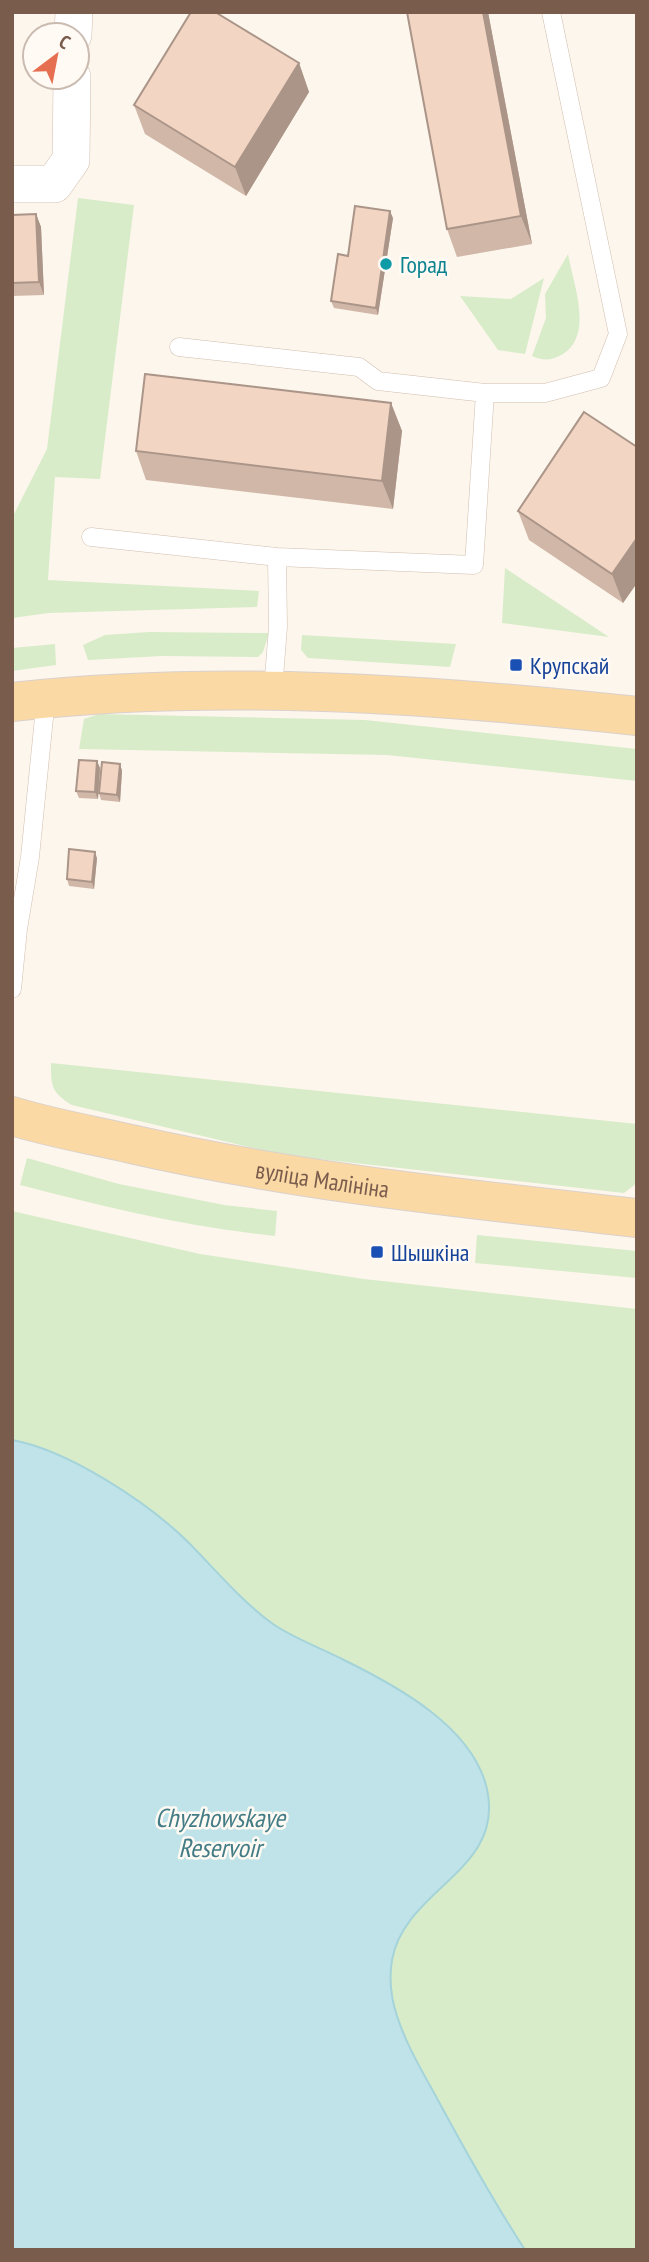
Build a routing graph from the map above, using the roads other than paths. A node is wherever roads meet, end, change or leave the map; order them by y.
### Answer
1 (551, 12) edge
2 (72, 91) edge
3 (12, 184) edge
4 (179, 347) dead end
5 (485, 393) junction
6 (91, 537) dead end
7 (277, 557) junction
8 (273, 690) junction
9 (29, 700) edge
10 (637, 716) edge
11 (21, 856) edge
12 (12, 989) edge
13 (12, 1116) edge
14 (637, 1218) edge

1 - 5 lane
2 - 3 street
4 - 5 lane
5 - 7 lane
6 - 7 lane
7 - 8 lane
8 - 9 main road
8 - 10 main road
9 - 11 lane
11 - 12 lane
13 - 14 main road, вуліца Малініна

